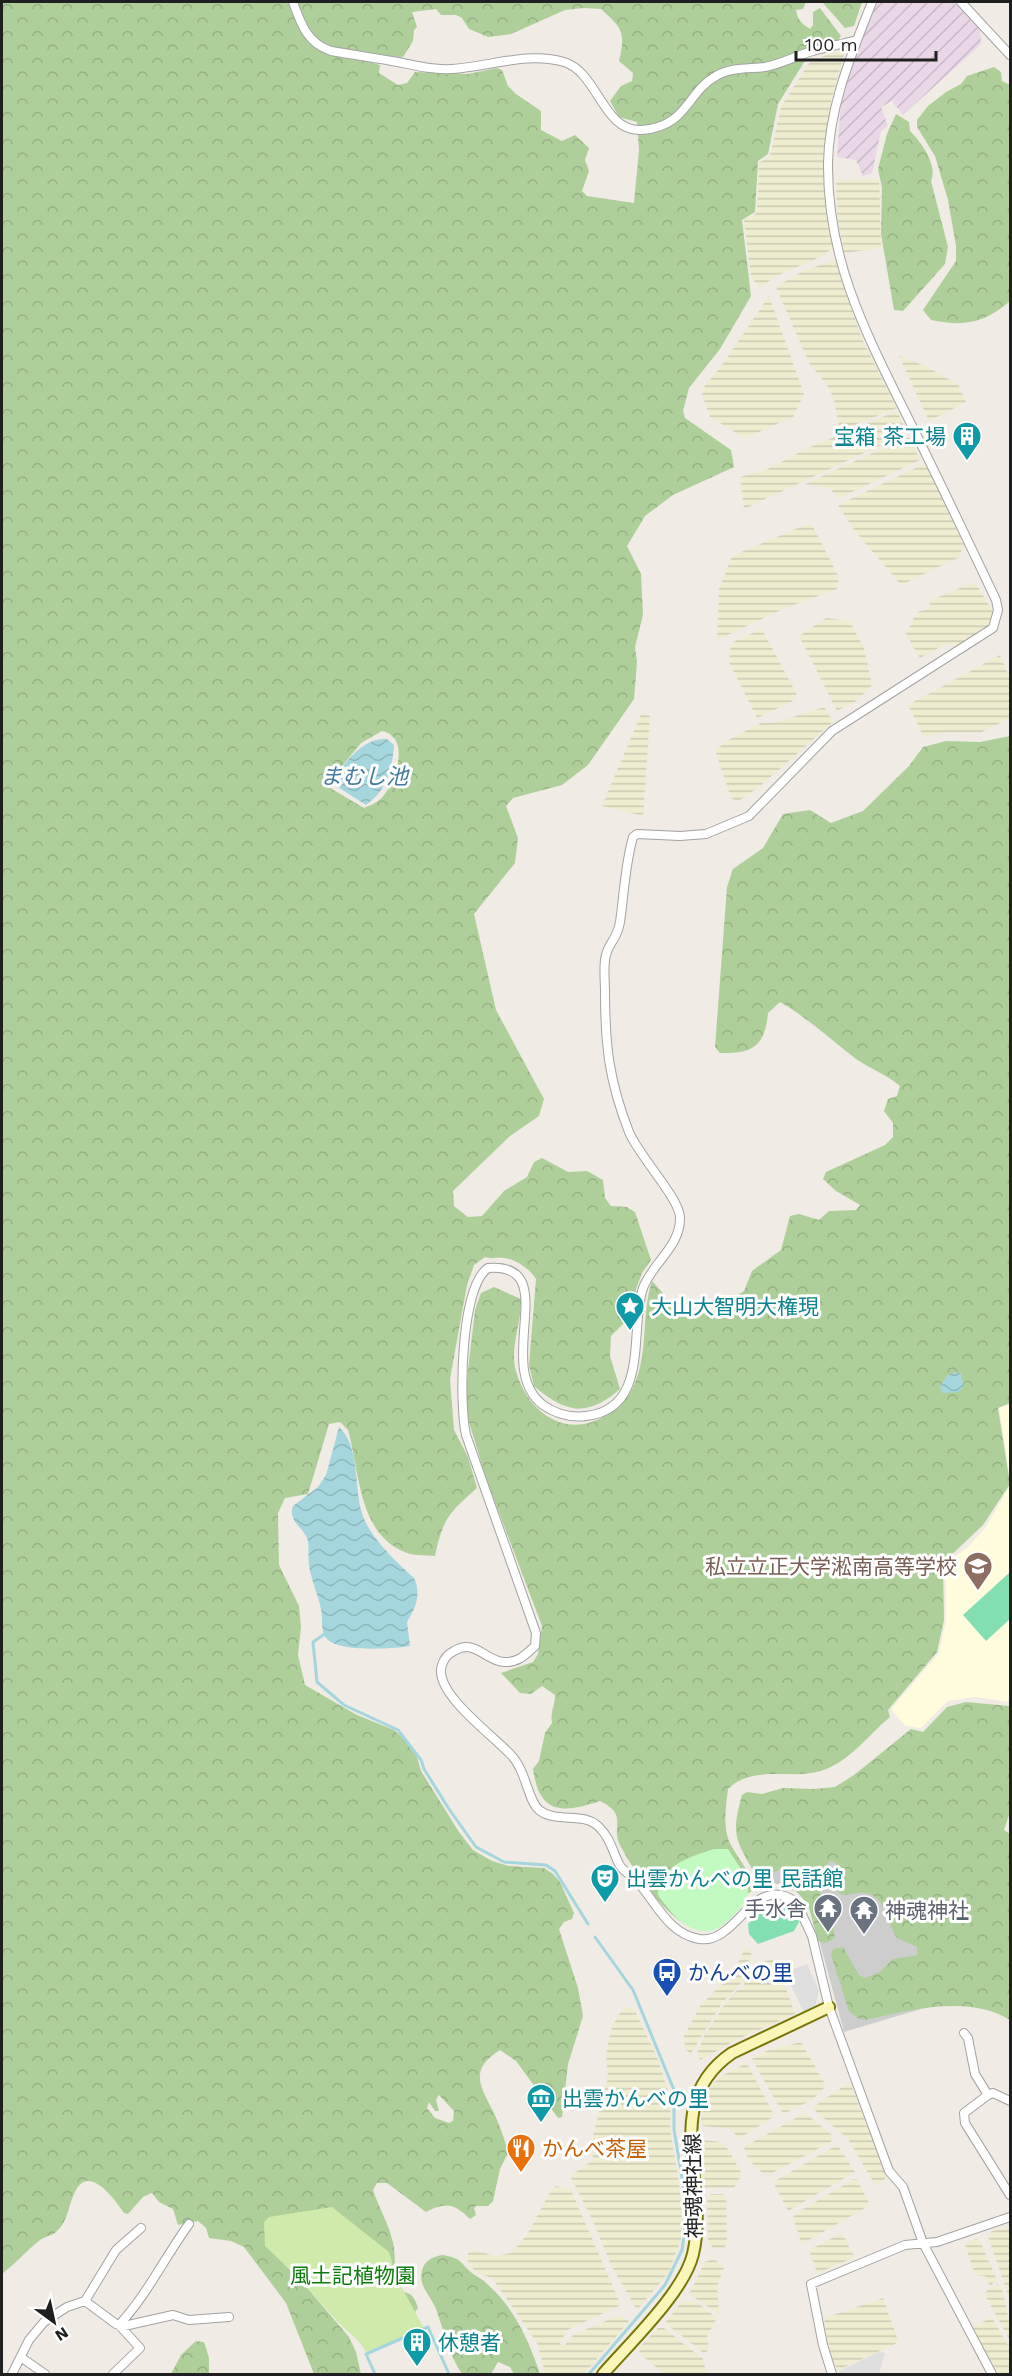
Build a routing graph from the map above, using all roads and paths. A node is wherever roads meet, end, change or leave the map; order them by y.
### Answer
1 (293, 2) edge
2 (872, 2) edge
3 (961, 2) edge
4 (857, 40) junction
5 (1011, 56) edge
6 (829, 2007) junction
7 (964, 2033) dead end
8 (988, 2095) junction
9 (1011, 2101) edge
10 (1011, 2195) edge
11 (1011, 2217) edge
12 (189, 2224) dead end
13 (141, 2228) dead end
14 (923, 2243) junction
15 (85, 2301) junction
16 (229, 2317) dead end
17 (119, 2325) junction
18 (22, 2358) junction
19 (12, 2374) edge
20 (45, 2374) edge
21 (112, 2374) edge
22 (603, 2374) edge
23 (832, 2374) edge
24 (992, 2374) edge

1 - 4 street
2 - 4 street
3 - 5 street
4 - 6 street
6 - 14 street
6 - 22 main road, 神魂神社線
7 - 8 street
8 - 9 street
8 - 10 street
11 - 14 street
12 - 17 street
13 - 15 street
14 - 23 street
14 - 24 street
15 - 17 street
15 - 18 street
16 - 17 street
17 - 21 street
18 - 19 street
18 - 20 street

